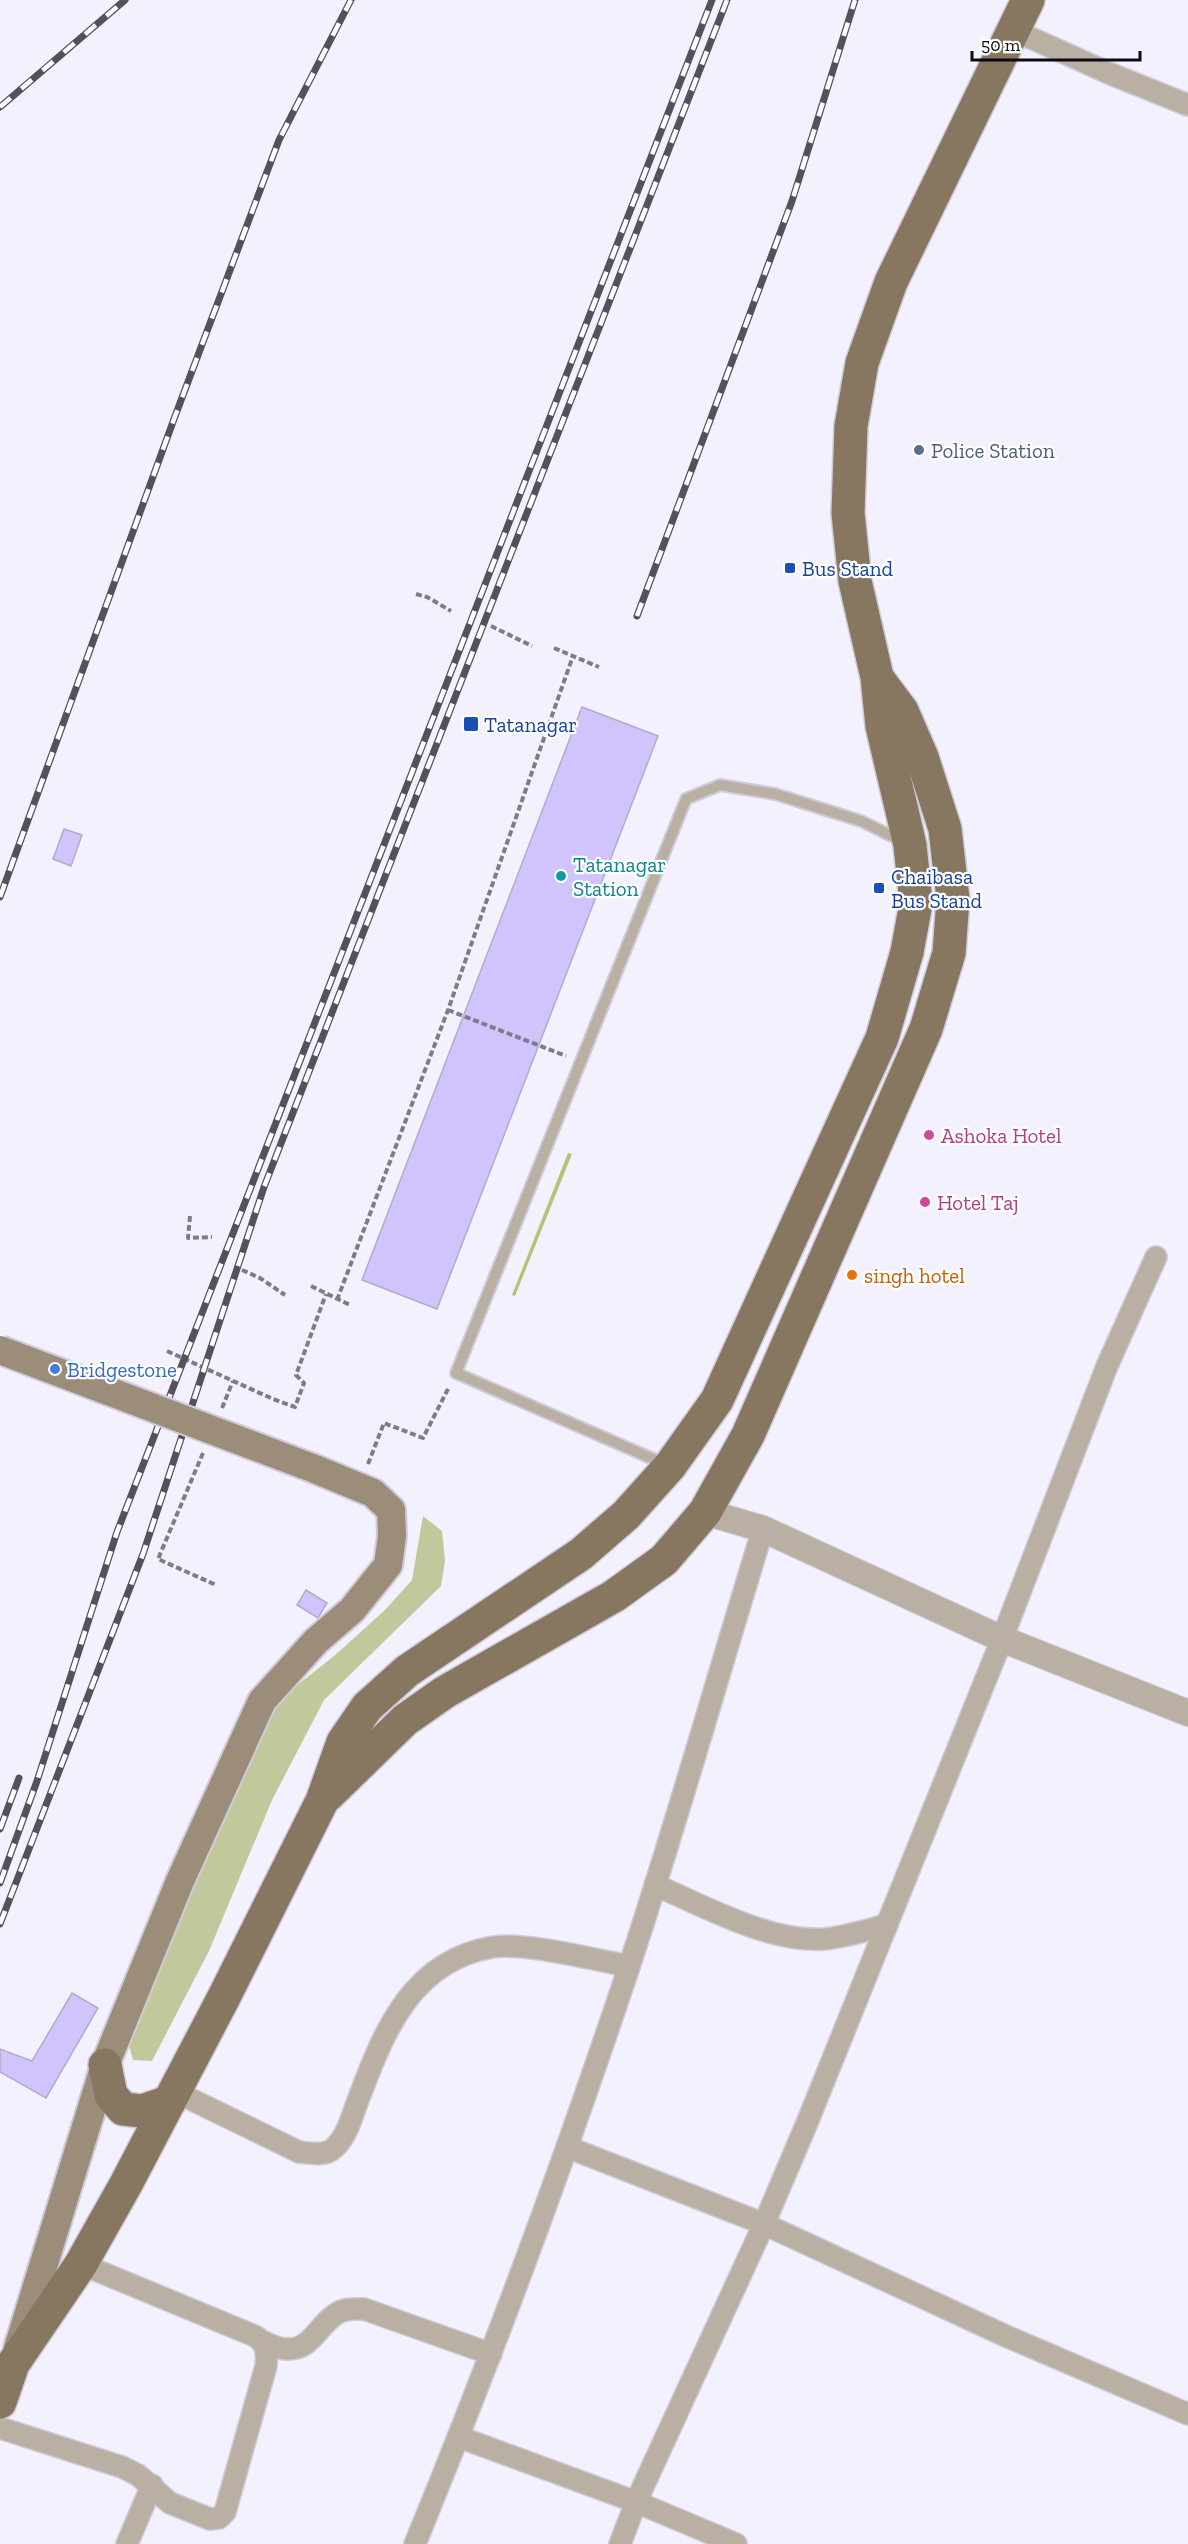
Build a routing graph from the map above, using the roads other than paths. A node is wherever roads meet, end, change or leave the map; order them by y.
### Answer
1 (1028, 0) edge
2 (1013, 30) junction
3 (1188, 105) edge
4 (877, 677) junction
5 (910, 844) junction
6 (1156, 1257) dead end
7 (0, 1350) edge
8 (670, 1466) junction
9 (705, 1512) junction
10 (763, 1529) junction
11 (1002, 1639) junction
12 (1188, 1713) edge
13 (322, 1801) junction
14 (655, 1885) junction
15 (887, 1925) junction
16 (629, 1966) junction
17 (105, 2065) junction
18 (171, 2097) junction
19 (567, 2147) junction
20 (764, 2224) junction
21 (81, 2264) junction
22 (264, 2342) junction
23 (491, 2354) junction
24 (13, 2364) junction
25 (0, 2402) edge
26 (1188, 2414) edge
27 (0, 2428) edge
28 (459, 2437) junction
29 (152, 2485) junction
30 (636, 2502) junction
31 (127, 2544) edge
32 (415, 2544) edge
33 (620, 2544) edge
34 (735, 2544) edge

1 - 2 main road
2 - 3 street
2 - 4 main road
4 - 5 main road
4 - 9 main road
5 - 8 main road
5 - 8 lane
6 - 11 street
7 - 17 main road, bridge
8 - 13 main road
9 - 10 street
9 - 13 main road
10 - 11 street
10 - 14 street
11 - 12 street
11 - 15 street
13 - 18 main road
14 - 15 street
14 - 16 street
15 - 20 street
16 - 18 street
16 - 19 street
17 - 18 main road
17 - 24 main road
18 - 21 main road
19 - 20 street
19 - 23 street
20 - 26 street
20 - 30 street
21 - 22 street
21 - 24 main road
22 - 23 street
22 - 29 street
23 - 28 street
24 - 25 main road
27 - 29 street
28 - 30 street
28 - 32 street
29 - 31 street
30 - 33 street
30 - 34 street

